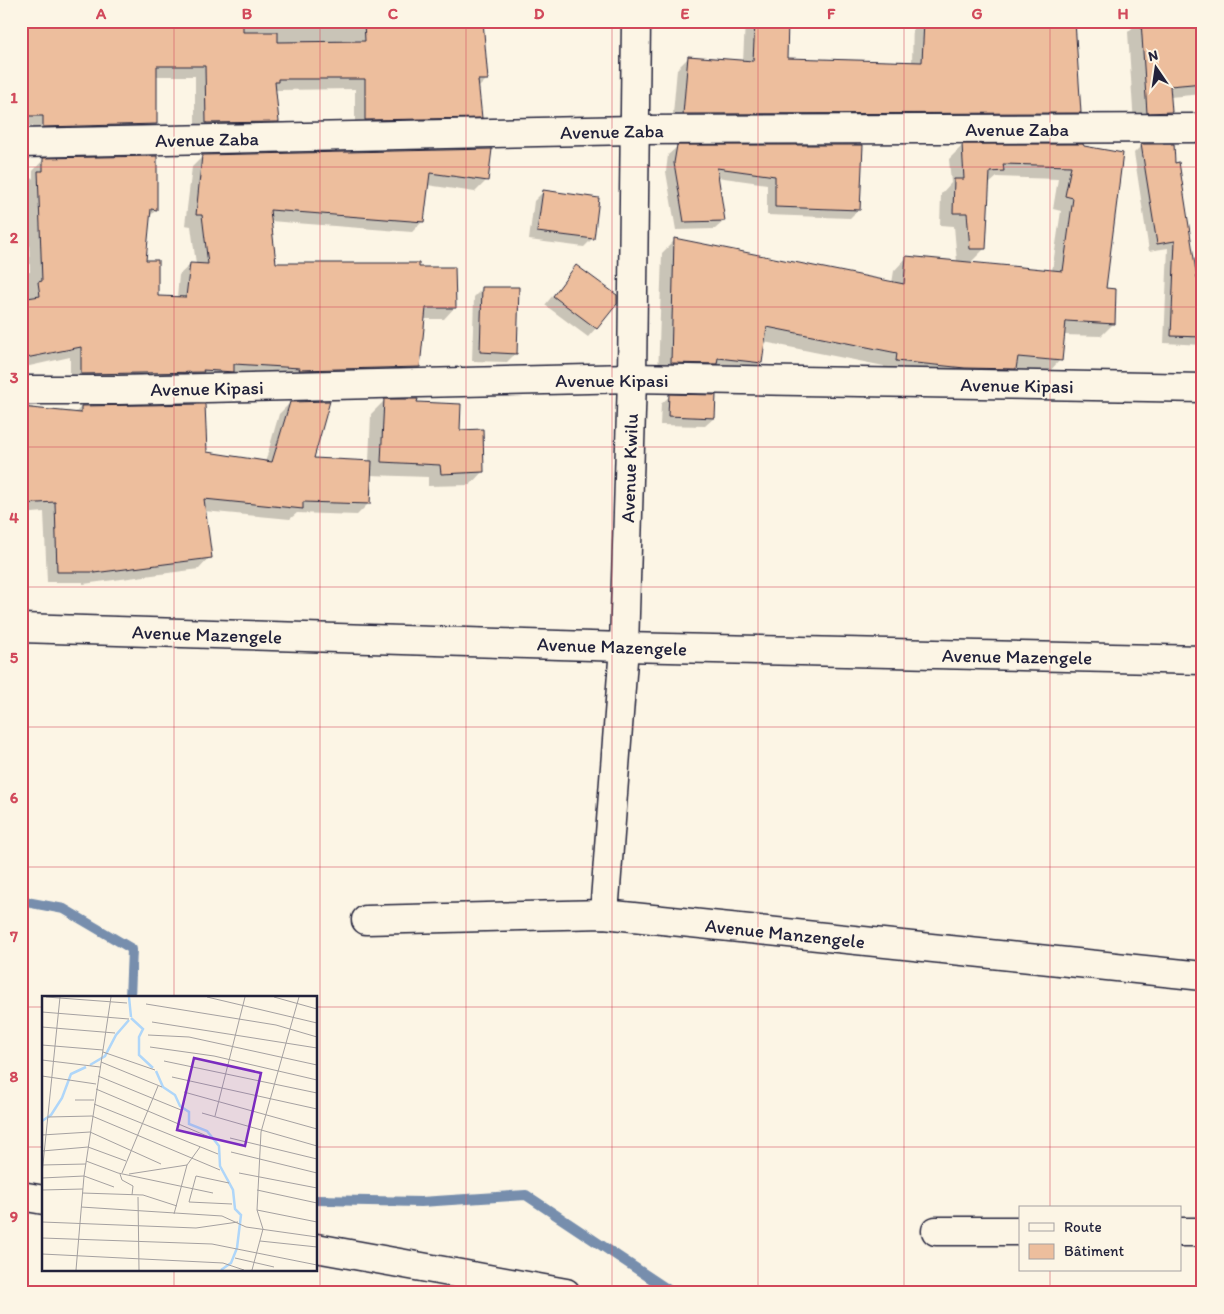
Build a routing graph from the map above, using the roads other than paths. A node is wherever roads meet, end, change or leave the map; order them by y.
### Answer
1 (636, 21) edge
2 (1203, 128) edge
3 (634, 130) junction
4 (21, 143) edge
5 (632, 378) junction
6 (1203, 388) edge
7 (21, 390) edge
8 (21, 628) edge
9 (624, 647) junction
10 (1203, 660) edge
11 (604, 914) junction
12 (366, 920) dead end
13 (1203, 976) edge
14 (21, 1196) edge
15 (42, 1200) edge
16 (936, 1231) dead end
17 (1019, 1231) edge
18 (1182, 1232) edge
19 (1203, 1232) edge
20 (318, 1248) edge
21 (566, 1293) edge

1 - 3 street, Avenue Kwilu
2 - 3 street, Avenue Zaba
3 - 4 street, Avenue Zaba
3 - 5 street, Avenue Kwilu
5 - 6 street, Avenue Kipasi
5 - 7 street, Avenue Kipasi
5 - 9 street, Avenue Kwilu
8 - 9 street, Avenue Mazengele
9 - 10 street, Avenue Mazengele
9 - 11 street, Avenue Kwilu
11 - 12 street, Avenue Manzengele
11 - 13 street, Avenue Manzengele
14 - 15 street
16 - 17 street
18 - 19 street
20 - 21 street

